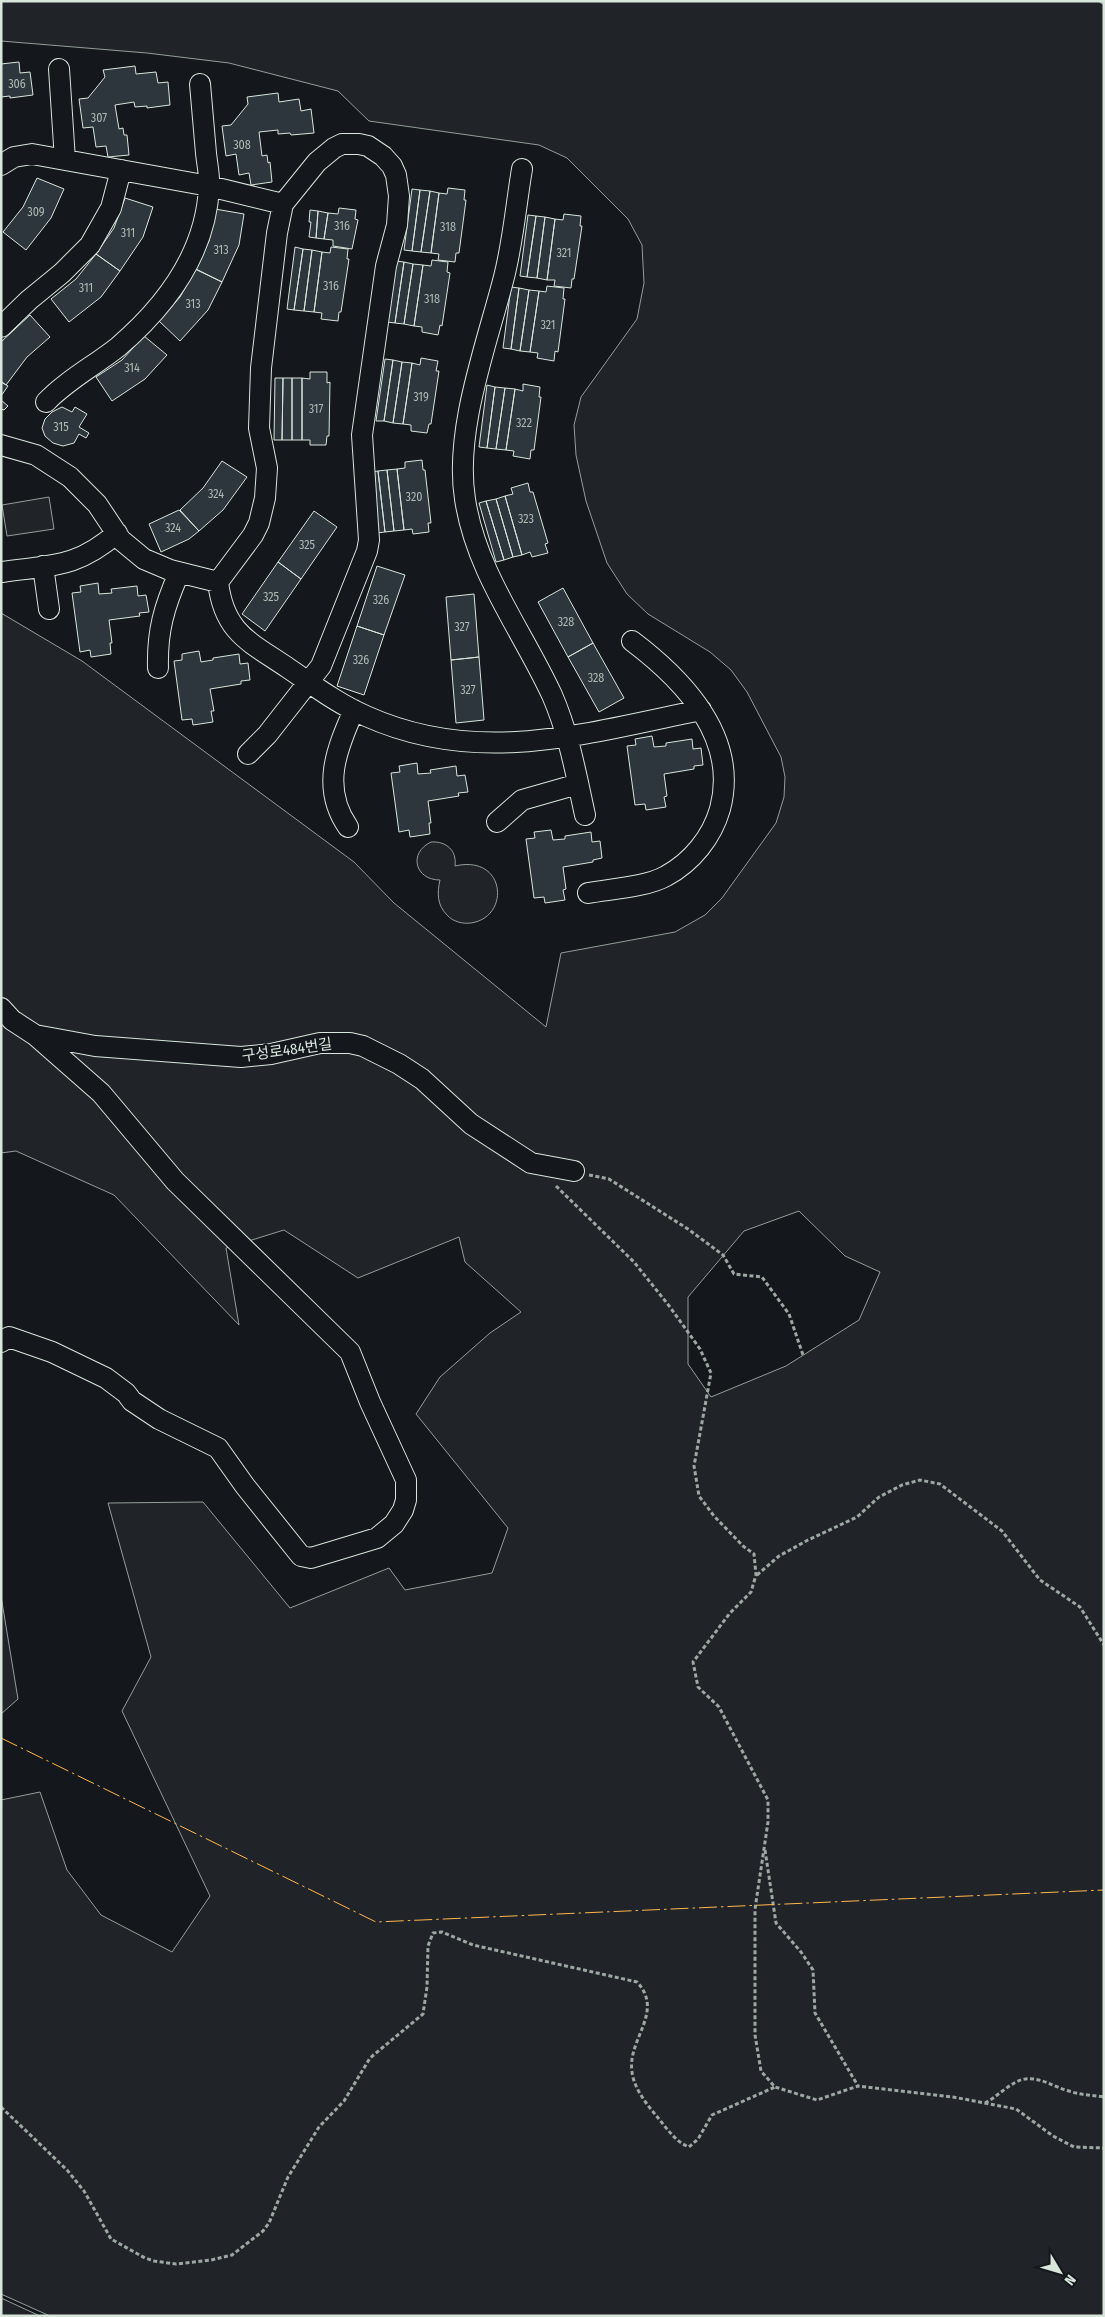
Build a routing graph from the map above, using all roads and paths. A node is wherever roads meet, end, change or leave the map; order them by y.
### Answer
1 (1100, 1) edge
2 (1104, 4) edge
3 (59, 69) dead end
4 (200, 84) dead end
5 (65, 160) junction
6 (1, 165) edge
7 (522, 169) dead end
8 (122, 170) junction
9 (209, 186) junction
10 (283, 204) junction
11 (1, 327) edge
12 (46, 402) dead end
13 (1, 446) edge
14 (117, 533) junction
15 (43, 566) junction
16 (2, 572) edge
17 (179, 573) junction
18 (218, 582) junction
19 (49, 609) dead end
20 (632, 641) dead end
21 (158, 668) dead end
22 (310, 683) junction
23 (354, 710) junction
24 (701, 710) junction
25 (568, 736) junction
26 (248, 754) dead end
27 (578, 784) junction
28 (585, 815) dead end
29 (497, 822) dead end
30 (348, 827) dead end
31 (588, 893) dead end
32 (1, 1008) edge
33 (35, 1035) junction
34 (574, 1172) joint
35 (551, 1182) dead end
36 (1, 1342) edge
37 (804, 1355) dead end
38 (756, 1575) junction
39 (1104, 1645) edge
40 (764, 1845) junction
41 (858, 2086) junction
42 (775, 2087) junction
43 (1104, 2097) edge
44 (985, 2103) junction
45 (1, 2107) edge
46 (1104, 2148) edge

1 - 2 path
3 - 5 street
4 - 9 street
5 - 6 street
5 - 8 street
7 - 25 street
8 - 9 street
8 - 11 street
9 - 10 street
9 - 12 street
10 - 18 street
10 - 22 street
13 - 14 street
14 - 15 street
14 - 17 street
15 - 16 street
15 - 19 street
17 - 18 street
17 - 21 street
18 - 22 street
20 - 24 street
22 - 23 street
22 - 26 street
23 - 25 street
23 - 30 street
24 - 25 street
24 - 31 street
25 - 27 street
27 - 28 street
27 - 29 street
32 - 33 street, 구성로484번길
33 - 34 street, 구성로484번길
33 - 36 street
34 - 37 path
35 - 38 path
38 - 39 path
38 - 40 path
40 - 41 path
40 - 42 path
41 - 42 path
41 - 44 path
42 - 45 path
43 - 44 path
44 - 46 path

